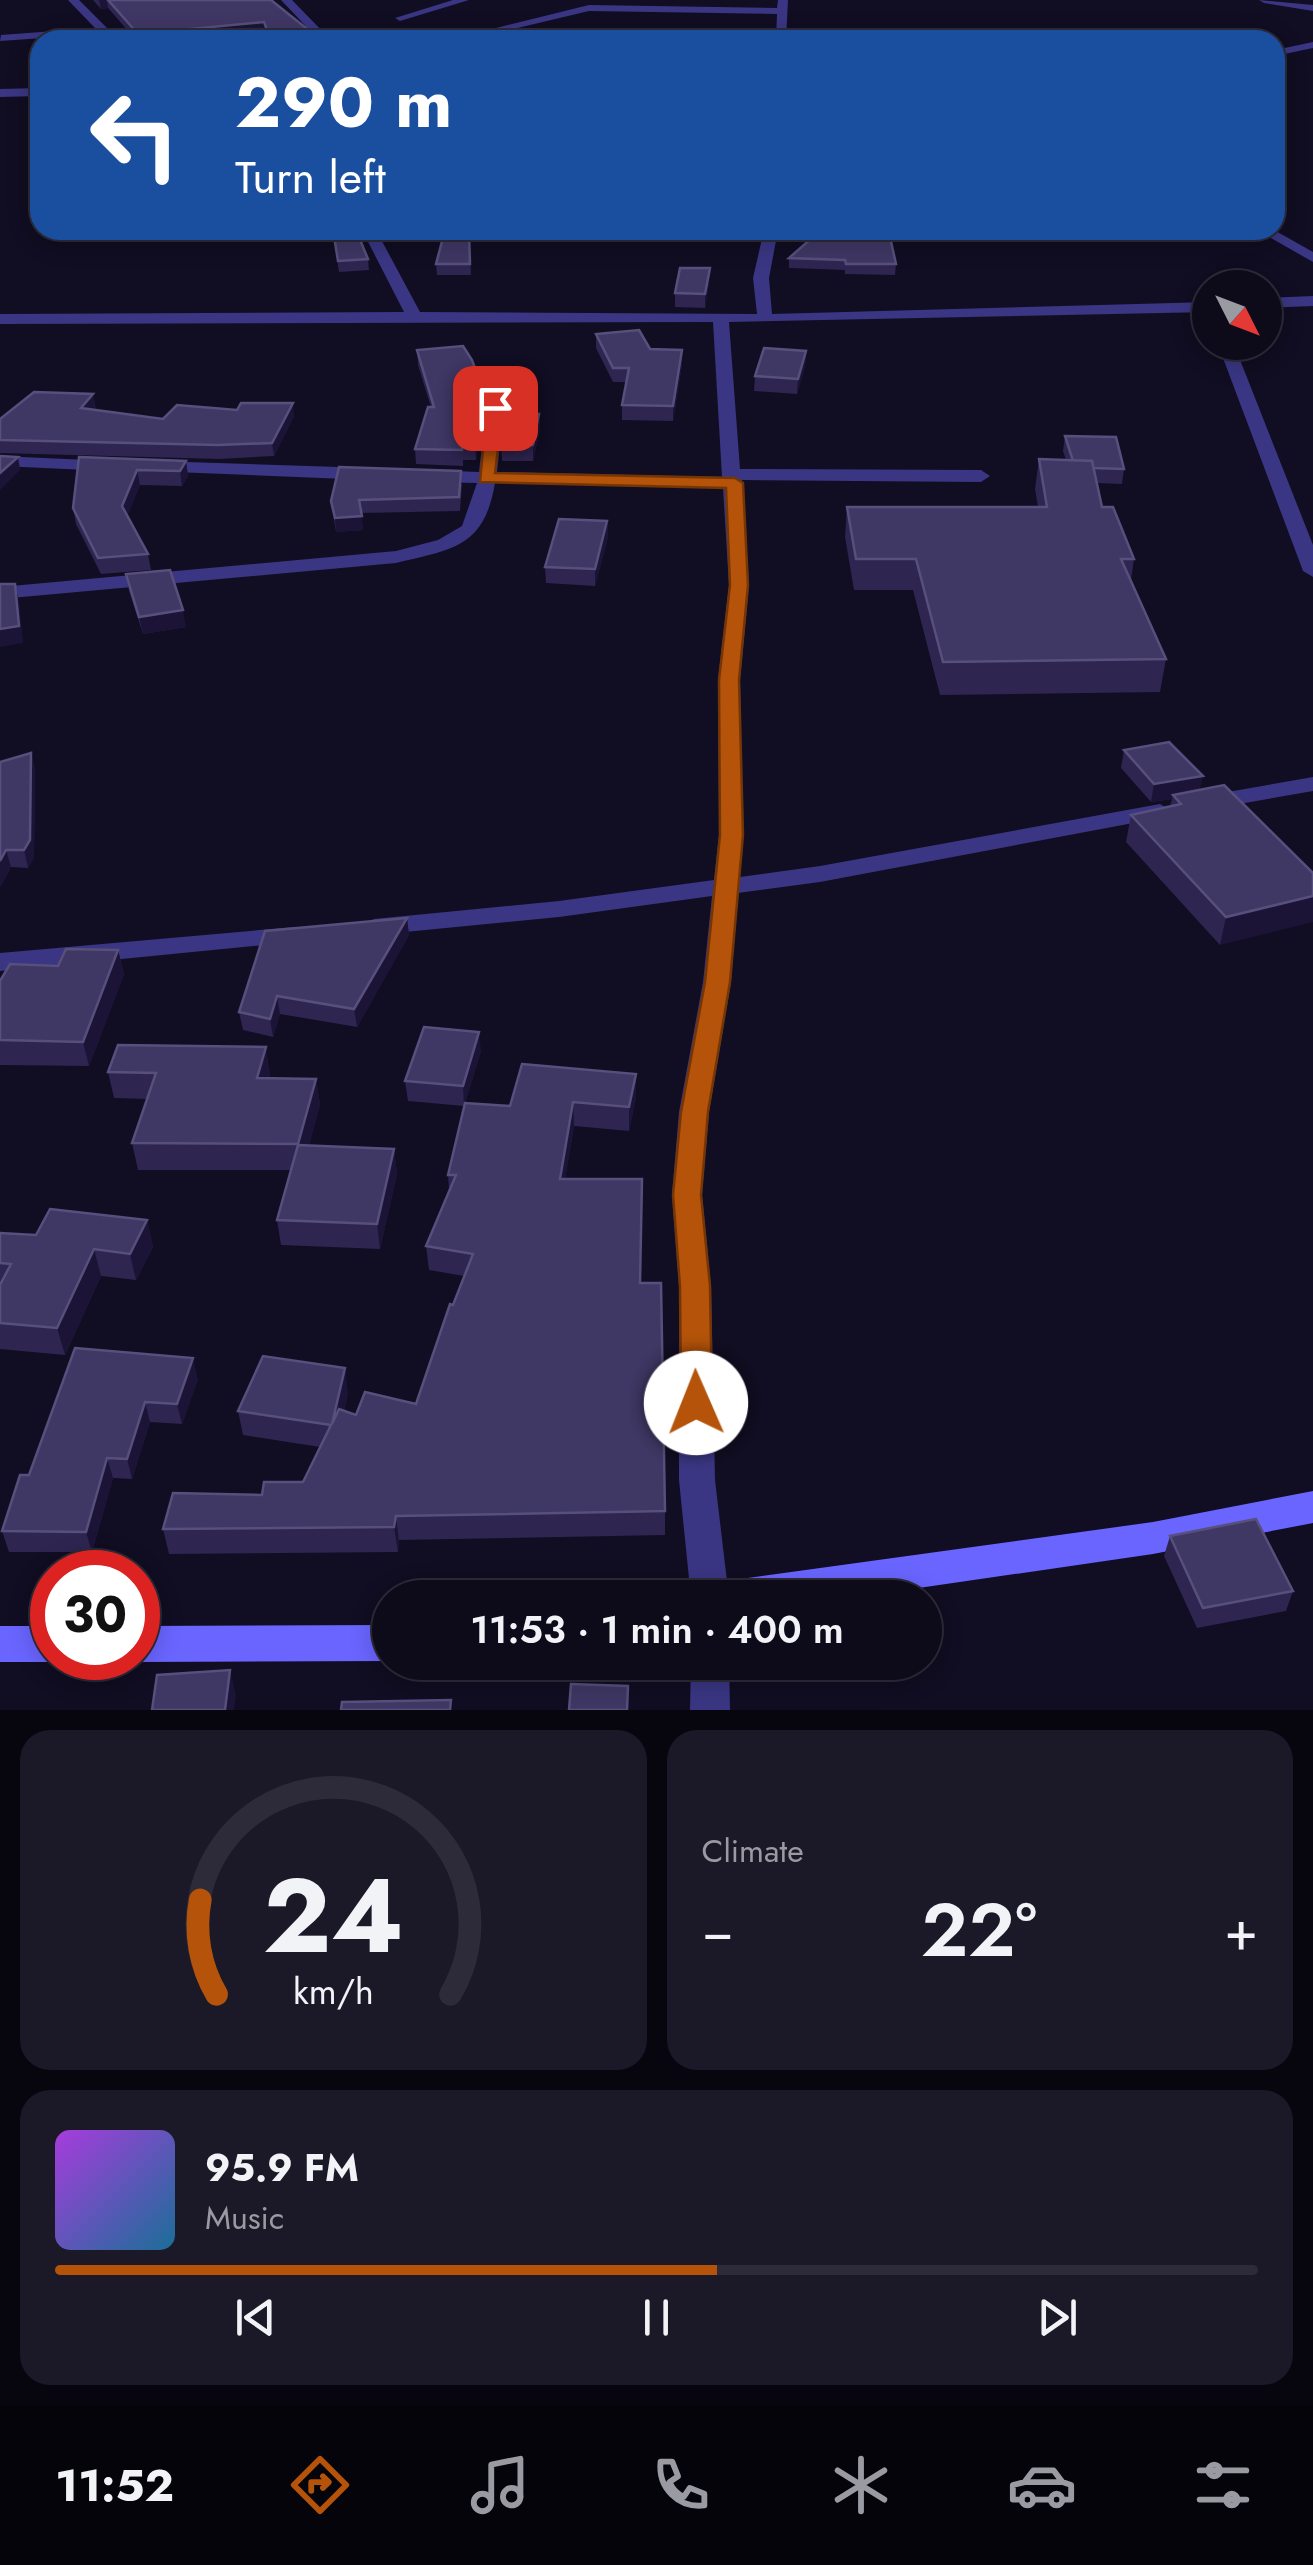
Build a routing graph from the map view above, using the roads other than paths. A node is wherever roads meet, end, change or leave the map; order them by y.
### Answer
1 (73, 0) edge
2 (286, 0) edge
3 (464, 0) edge
4 (1264, 0) edge
5 (783, 5) edge
6 (1313, 8) edge
7 (400, 18) dead end
8 (104, 30) edge
9 (315, 30) edge
10 (496, 30) edge
11 (782, 30) edge
12 (30, 37) edge
13 (0, 38) edge
14 (1313, 46) edge
15 (1285, 51) edge
16 (0, 92) edge
17 (30, 92) edge
18 (375, 240) edge
19 (769, 240) edge
20 (1282, 240) edge
21 (1313, 258) edge
22 (1313, 301) edge
23 (1282, 302) edge
24 (1192, 307) edge
25 (414, 316) junction
26 (0, 318) edge
27 (721, 318) junction
28 (765, 318) junction
29 (1232, 360) edge
30 (495, 408) dead end
31 (0, 461) edge
32 (981, 476) dead end
33 (486, 478) junction
34 (734, 478) junction
35 (1313, 570) edge
36 (0, 593) edge
37 (1313, 784) edge
38 (727, 886) junction
39 (0, 962) edge
40 (1313, 1507) edge
41 (708, 1580) edge
42 (854, 1580) edge
43 (0, 1644) edge
44 (30, 1644) edge
45 (160, 1644) edge
46 (372, 1644) edge
47 (710, 1680) edge
48 (710, 1710) edge

1 - 8 street
2 - 9 street
3 - 7 street
4 - 6 street
5 - 10 street
5 - 11 street
12 - 13 street
14 - 15 street
16 - 17 street
18 - 25 street
19 - 28 street
20 - 21 street
22 - 23 street
24 - 28 street
25 - 26 street
25 - 27 street
27 - 28 street
27 - 34 street
29 - 35 street
30 - 33 street
31 - 33 street
32 - 34 street
33 - 34 street
33 - 36 street
34 - 38 street
37 - 38 street
38 - 39 street
38 - 41 street
40 - 42 main road
43 - 44 main road
45 - 46 main road
47 - 48 street

